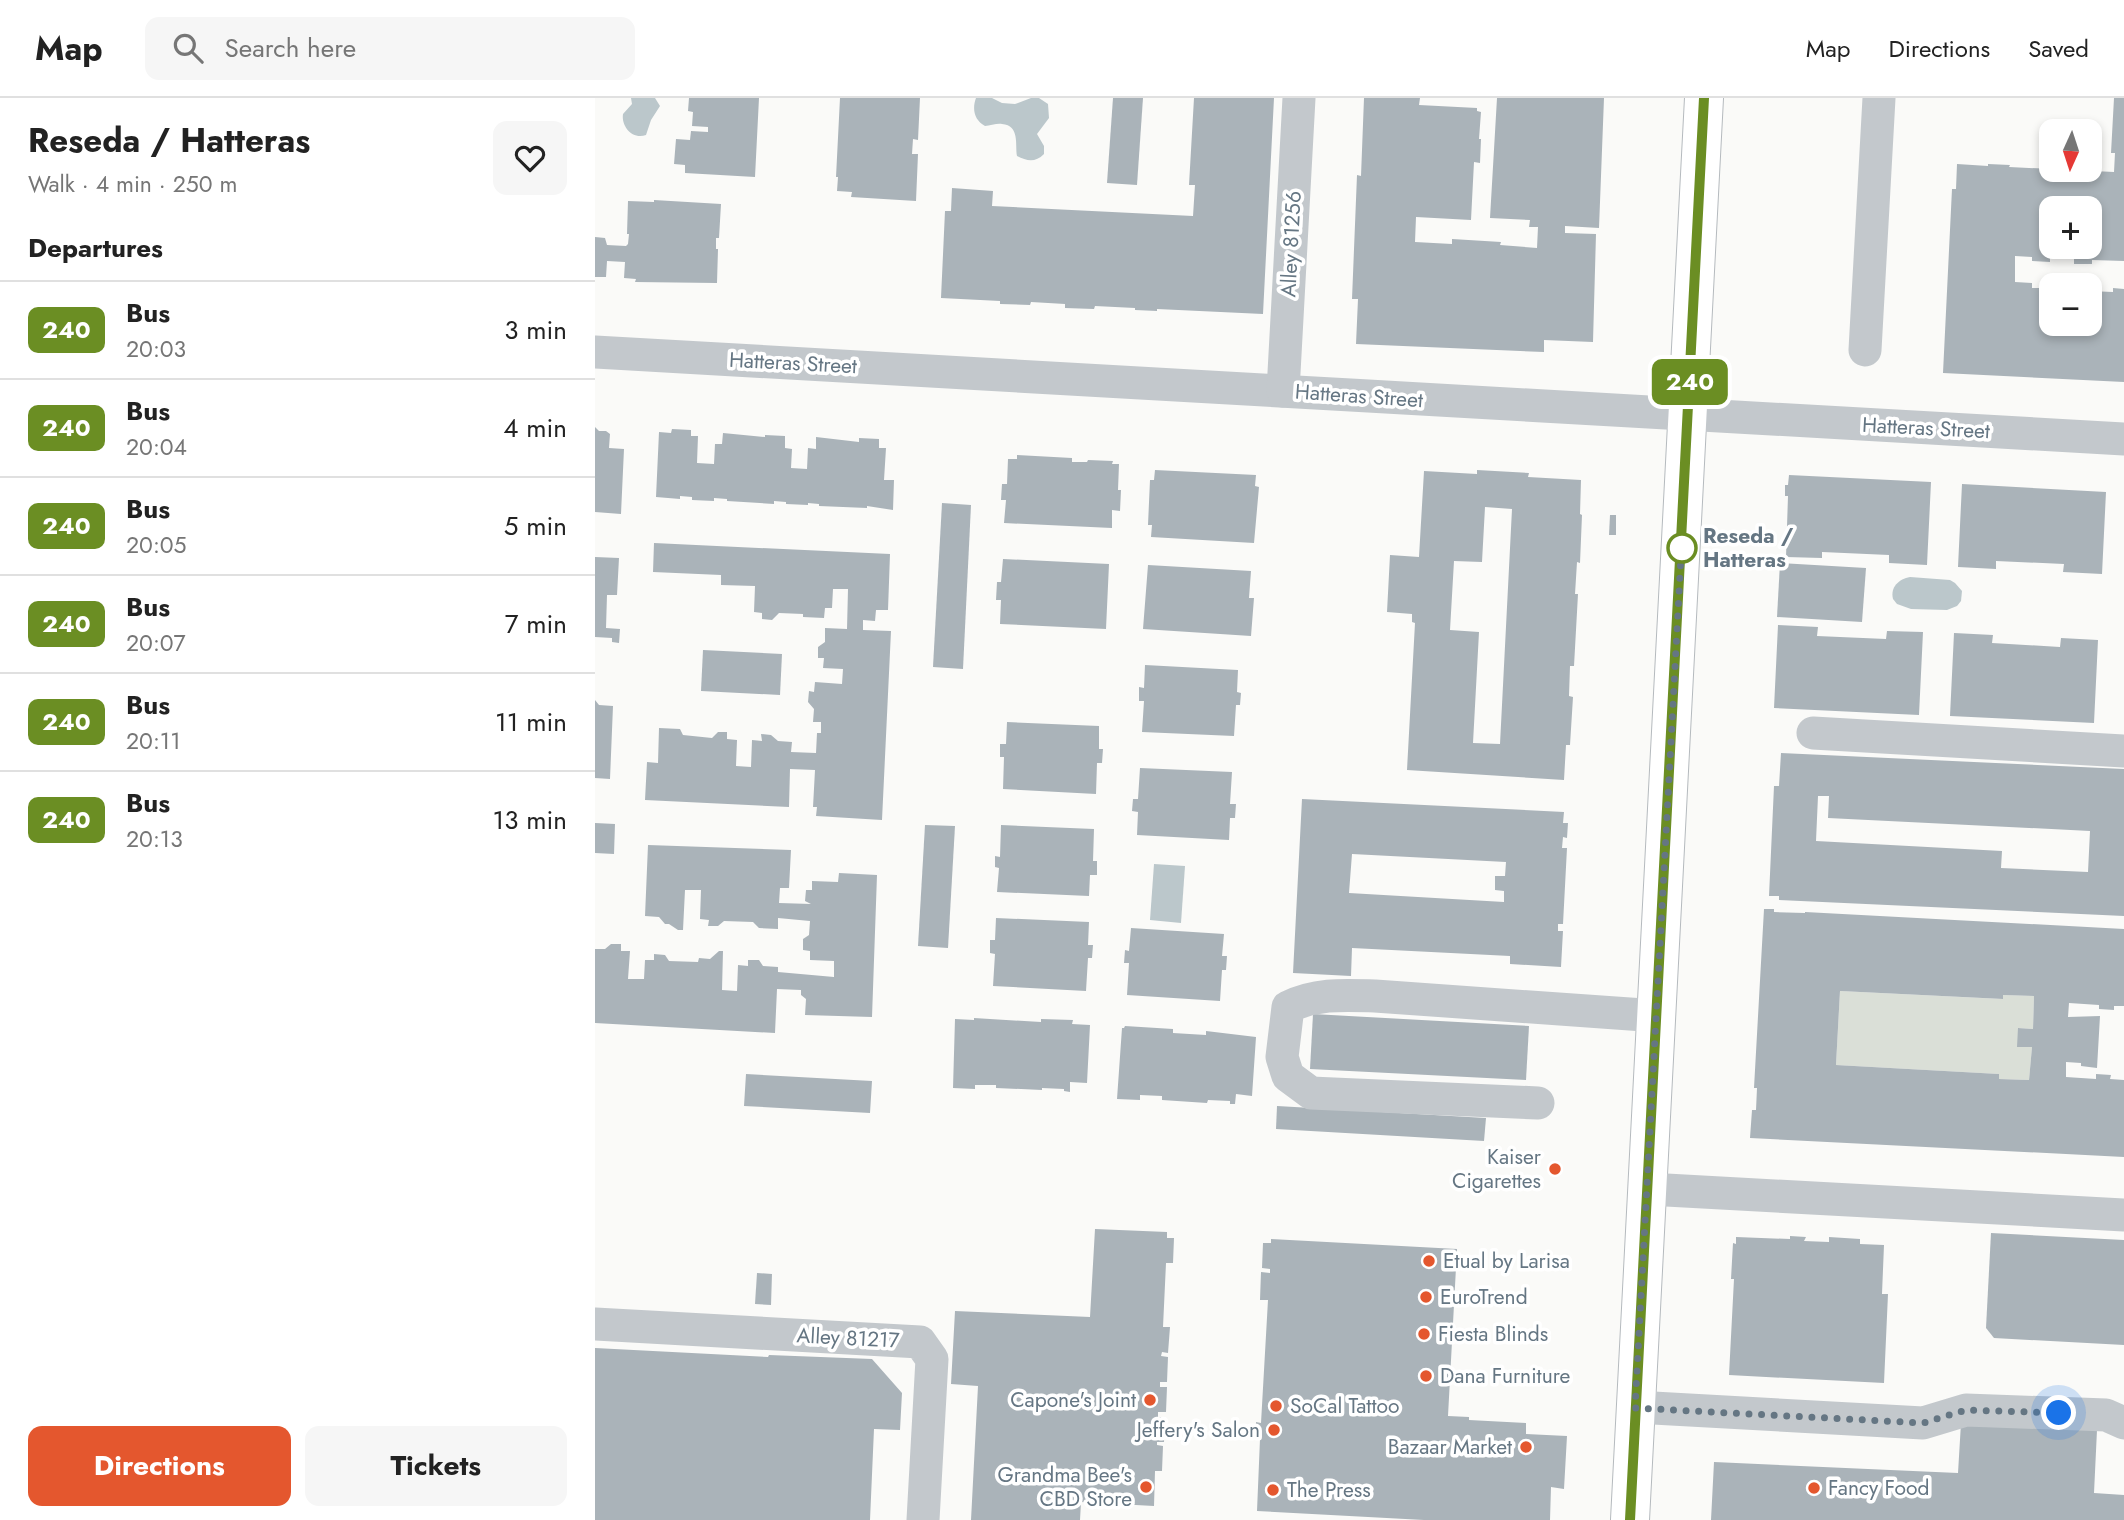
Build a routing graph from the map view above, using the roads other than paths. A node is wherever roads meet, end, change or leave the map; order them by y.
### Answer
1 (1299, 98) edge
2 (1704, 98) edge
3 (1879, 98) edge
4 (1865, 350) dead end
5 (595, 352) edge
6 (1283, 391) junction
7 (1688, 415) junction
8 (2124, 439) edge
9 (1813, 733) dead end
10 (2124, 751) edge
11 (1658, 1016) junction
12 (1538, 1103) dead end
13 (1648, 1189) junction
14 (2124, 1215) edge
15 (595, 1324) edge
16 (1635, 1408) junction
17 (2124, 1423) edge
18 (923, 1520) edge
19 (1630, 1520) edge

1 - 6 street, Alley 81256
2 - 7 main road
3 - 4 street
5 - 6 street, Hatteras Street
6 - 7 street, Hatteras Street
7 - 8 street, Hatteras Street
7 - 11 main road
9 - 10 street
11 - 12 street
11 - 13 main road
13 - 14 street
13 - 16 main road
15 - 18 street, Alley 81217
16 - 17 street
16 - 19 main road

